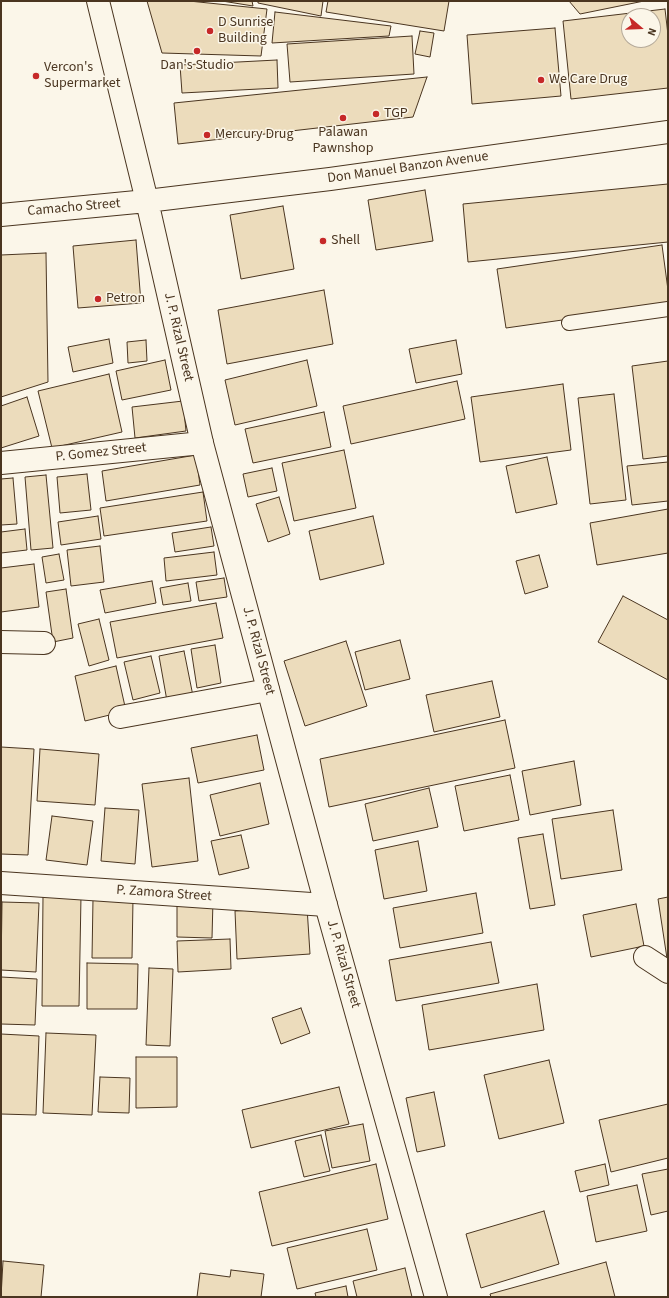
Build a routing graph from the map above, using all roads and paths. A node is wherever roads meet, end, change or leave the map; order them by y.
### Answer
1 (98, 1) edge
2 (668, 132) edge
3 (147, 201) junction
4 (1, 215) edge
5 (668, 309) edge
6 (569, 323) dead end
7 (202, 443) junction
8 (1, 463) edge
9 (1, 642) edge
10 (44, 644) dead end
11 (268, 690) junction
12 (120, 717) dead end
13 (1, 883) edge
14 (326, 905) junction
15 (645, 958) dead end
16 (668, 972) edge
17 (436, 1297) edge

1 - 3 street, J. P. Rizal Street
2 - 3 street, Don Manuel Banzon Avenue
3 - 4 street, Camacho Street
3 - 7 street, J. P. Rizal Street
5 - 6 lane
7 - 8 street, P. Gomez Street
7 - 11 street, J. P. Rizal Street
9 - 10 street
11 - 12 street
11 - 14 street, J. P. Rizal Street
13 - 14 street, P. Zamora Street
14 - 17 street, J. P. Rizal Street
15 - 16 street

